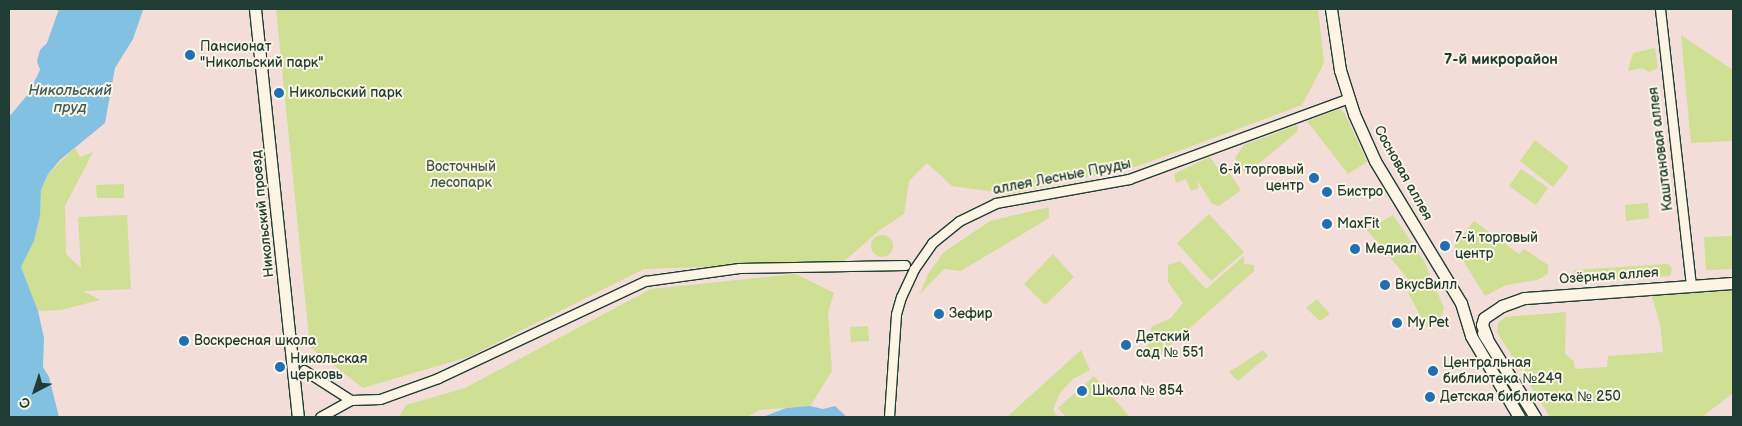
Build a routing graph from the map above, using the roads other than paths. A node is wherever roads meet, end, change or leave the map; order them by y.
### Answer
1 (255, 9) edge
2 (1331, 9) edge
3 (1660, 9) edge
4 (1349, 98) junction
5 (905, 265) dead end
6 (1733, 283) edge
7 (1691, 286) junction
8 (1466, 310) junction
9 (1490, 313) junction
10 (1487, 338) junction
11 (304, 370) dead end
12 (351, 400) junction
13 (298, 417) edge
14 (320, 417) edge
15 (888, 417) edge
16 (1520, 417) edge
17 (1535, 417) edge

1 - 13 street, Никольский проезд
2 - 4 street, Сосновая аллея
3 - 7 street, Каштановая аллея
4 - 8 street, Сосновая аллея
4 - 15 street, аллея Лесные Пруды
5 - 12 street
6 - 7 street, Озёрная аллея
7 - 9 street, Озёрная аллея
8 - 9 street
8 - 10 street, Сосновая аллея
8 - 16 street, Сосновая аллея
9 - 10 street
10 - 17 street, Сосновая аллея
11 - 12 street
12 - 14 street

